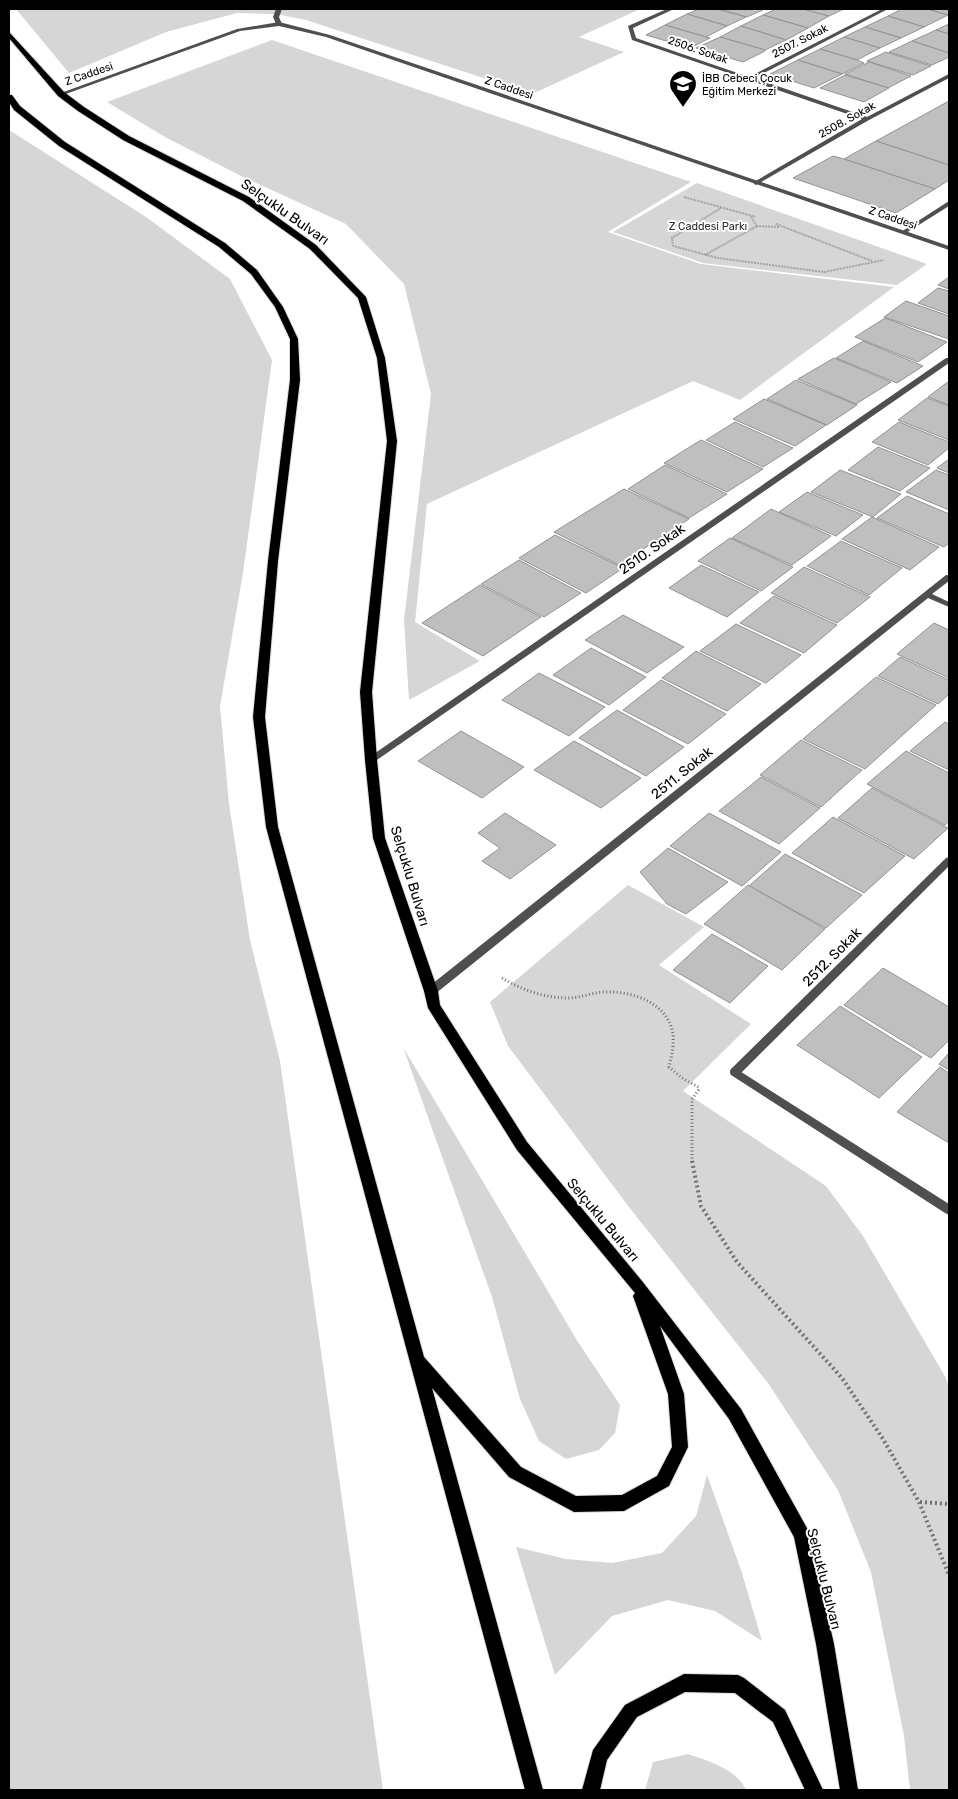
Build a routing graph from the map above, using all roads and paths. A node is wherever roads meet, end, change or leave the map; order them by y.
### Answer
1 (279, 9) edge
2 (671, 9) edge
3 (886, 9) edge
4 (279, 24) junction
5 (9, 34) edge
6 (949, 76) edge
7 (751, 78) junction
8 (61, 94) junction
9 (9, 97) edge
10 (868, 119) junction
11 (756, 183) junction
12 (684, 197) dead end
13 (949, 203) edge
14 (721, 208) junction
15 (775, 221) dead end
16 (757, 226) junction
17 (779, 226) junction
18 (904, 232) junction
19 (949, 248) edge
20 (704, 255) junction
21 (949, 360) edge
22 (949, 577) edge
23 (927, 595) junction
24 (949, 605) edge
25 (371, 760) junction
26 (949, 860) edge
27 (473, 957) junction
28 (430, 991) junction
29 (735, 1072) junction
30 (700, 1088) junction
31 (949, 1210) edge
32 (637, 1285) junction
33 (417, 1359) junction
34 (920, 1502) junction
35 (949, 1504) edge
36 (949, 1576) edge
37 (534, 1790) edge
38 (591, 1790) edge
39 (814, 1790) edge
40 (850, 1790) edge

1 - 4 street
2 - 7 street, 2506. Sokak
3 - 7 street, 2507. Sokak
4 - 8 street, Z Caddesi
4 - 11 street, Z Caddesi
5 - 8 main road, Selçuklu Bulvarı
6 - 10 street, 2508. Sokak
7 - 10 street, 2506. Sokak
8 - 25 main road, Selçuklu Bulvarı
9 - 33 main road
10 - 11 street, 2508. Sokak
11 - 18 street, Z Caddesi
12 - 14 path
13 - 18 street
14 - 16 path
14 - 20 path
15 - 17 path
16 - 17 path
16 - 20 path
17 - 20 path
18 - 19 street, Z Caddesi
21 - 25 street, 2510. Sokak
22 - 23 street, 2511. Sokak
23 - 24 street
23 - 27 street, 2511. Sokak
25 - 28 main road, Selçuklu Bulvarı
26 - 29 street, 2512. Sokak
27 - 28 street, 2511. Sokak
27 - 30 path
28 - 32 main road, Selçuklu Bulvarı
29 - 30 path
29 - 31 street
30 - 34 path
32 - 33 main road
32 - 40 main road, Selçuklu Bulvarı
33 - 37 main road
34 - 35 path
34 - 36 path
38 - 39 main road

